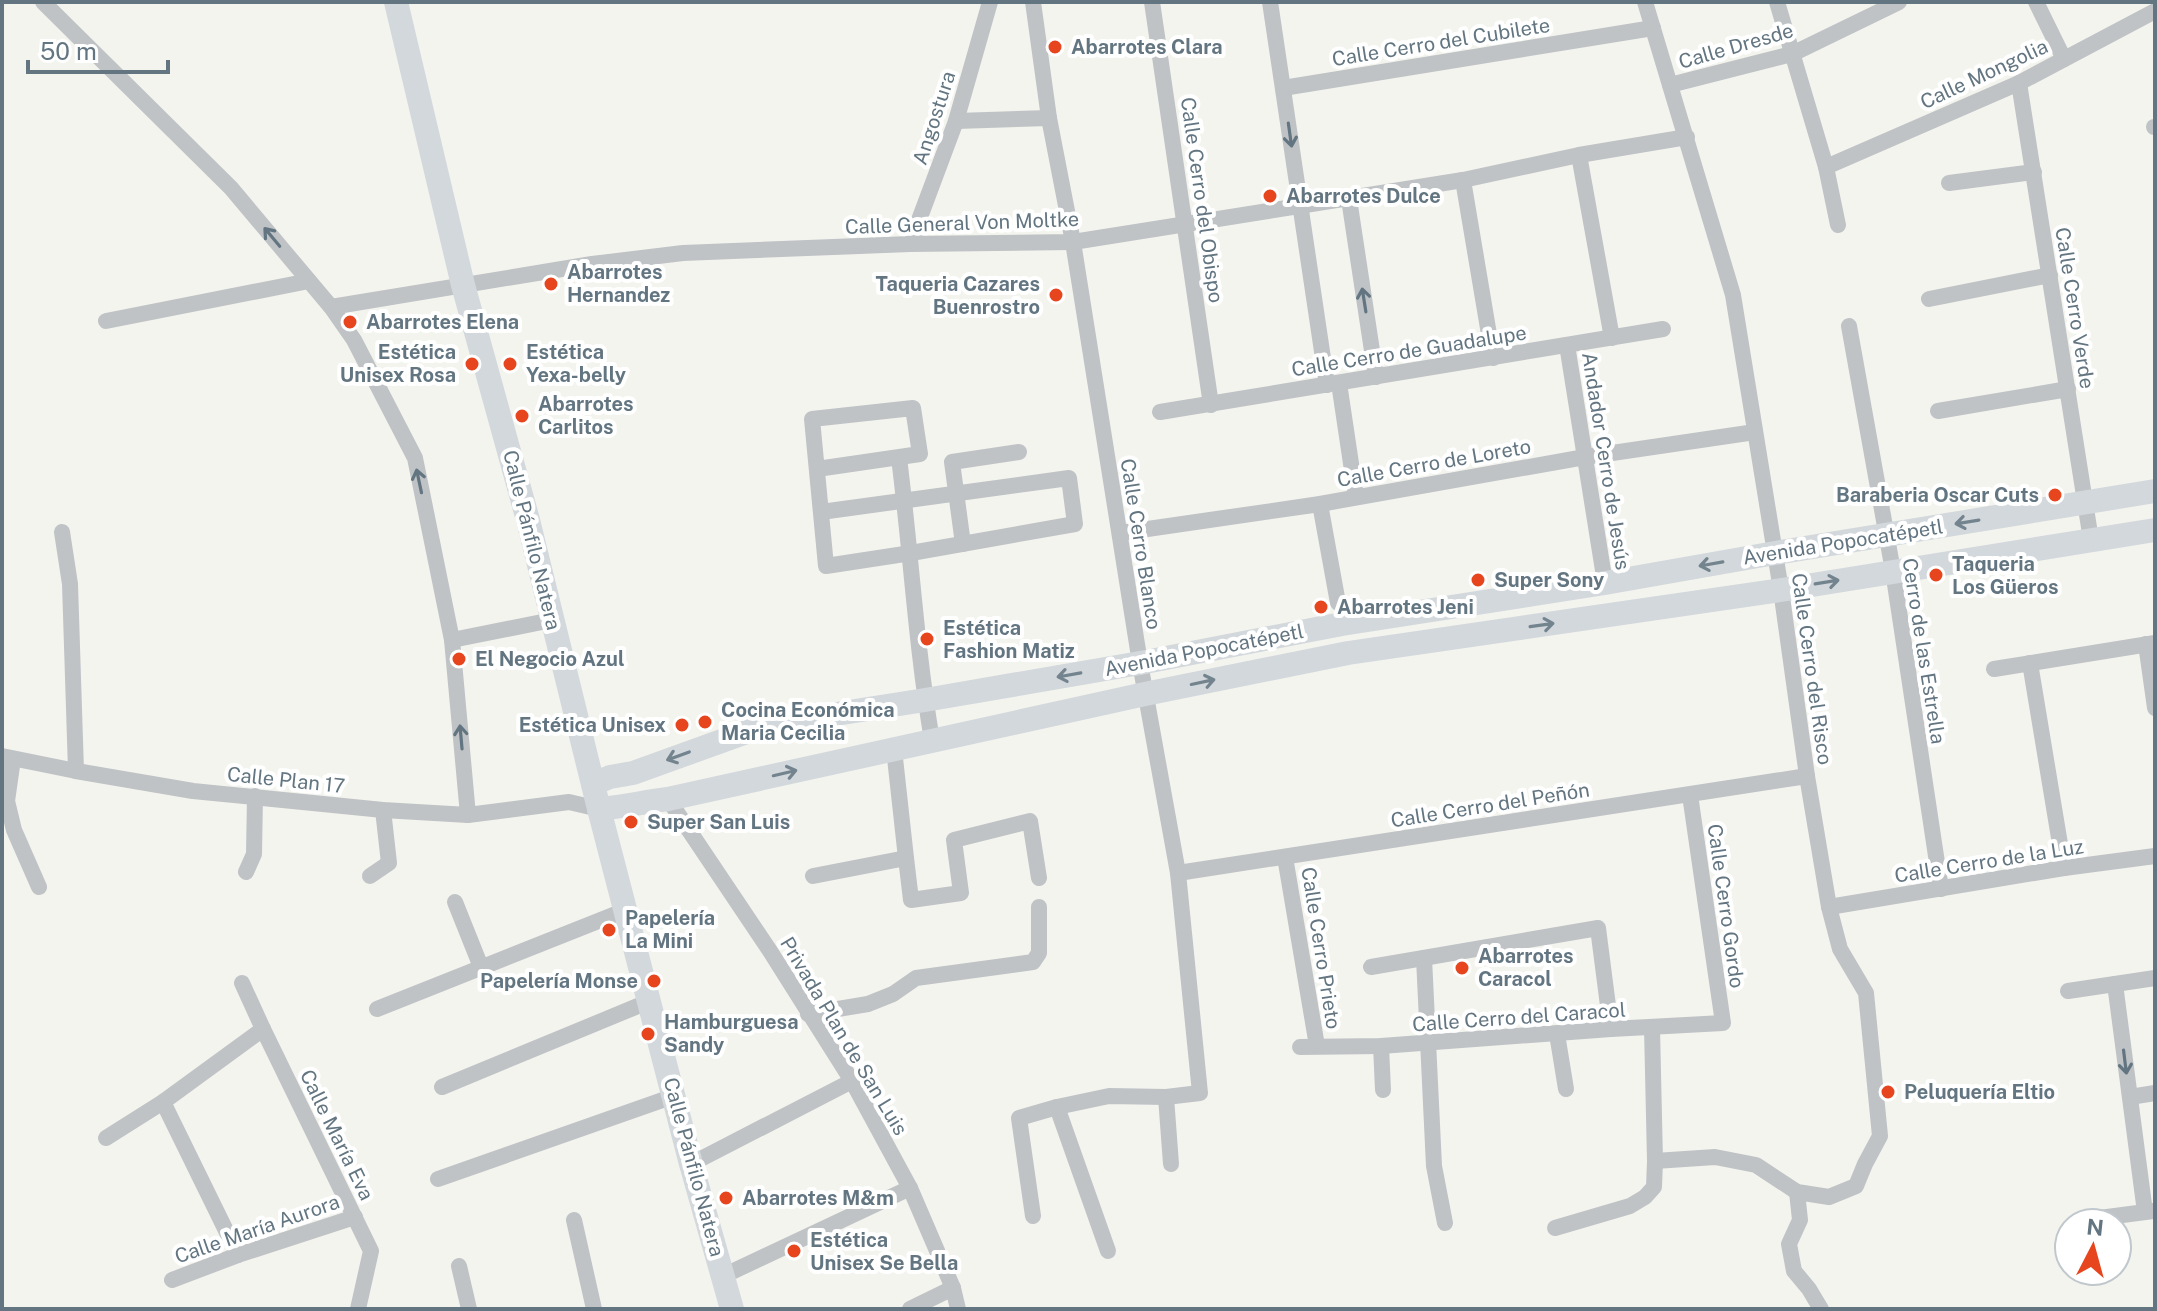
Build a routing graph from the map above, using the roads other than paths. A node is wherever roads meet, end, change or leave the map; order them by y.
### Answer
1 (43, 2) edge
2 (396, 2) edge
3 (990, 2) edge
4 (1033, 2) edge
5 (1152, 2) edge
6 (1270, 2) edge
7 (1645, 2) edge
8 (1777, 2) edge
9 (1899, 2) edge
10 (2036, 2) edge
11 (2155, 11) edge
12 (1653, 28) junction
13 (1792, 54) junction
14 (2064, 59) junction
15 (2019, 83) junction
16 (1670, 85) junction
17 (1283, 88) junction
18 (1049, 118) junction
19 (956, 121) junction
20 (1687, 137) junction
21 (1579, 155) junction
22 (1826, 167) junction
23 (2034, 172) junction
24 (1463, 180) junction
25 (1949, 183) dead end
26 (1349, 199) junction
27 (1300, 205) junction
28 (1186, 224) junction
29 (1838, 225) dead end
30 (1073, 242) junction
31 (910, 244) junction
32 (2050, 275) junction
33 (309, 281) junction
34 (463, 285) junction
35 (1929, 299) dead end
36 (331, 307) junction
37 (106, 321) dead end
38 (1849, 326) dead end
39 (1663, 329) dead end
40 (1612, 338) junction
41 (1567, 345) junction
42 (1493, 358) junction
43 (1376, 377) junction
44 (1333, 384) junction
45 (2068, 389) junction
46 (1211, 405) junction
47 (1938, 411) dead end
48 (1160, 412) dead end
49 (1755, 432) junction
50 (1019, 452) dead end
51 (1585, 457) junction
52 (899, 458) junction
53 (817, 469) junction
54 (2155, 491) edge
55 (955, 494) junction
56 (1356, 497) junction
57 (904, 502) junction
58 (2085, 502) junction
59 (1320, 504) junction
60 (821, 512) junction
61 (2155, 530) edge
62 (62, 532) dead end
63 (1120, 533) junction
64 (1885, 535) junction
65 (2091, 540) junction
66 (963, 544) junction
67 (911, 553) junction
68 (1775, 553) junction
69 (1893, 571) junction
70 (1605, 583) junction
71 (1781, 590) junction
72 (1480, 602) junction
73 (1338, 603) dead end
74 (552, 620) junction
75 (1484, 633) junction
76 (452, 640) junction
77 (2150, 644) edge
78 (1140, 663) junction
79 (2030, 663) junction
80 (1994, 669) dead end
81 (1145, 694) junction
82 (925, 700) junction
83 (2155, 708) edge
84 (932, 740) junction
85 (894, 749) junction
86 (8, 758) edge
87 (76, 771) junction
88 (633, 773) junction
89 (1807, 776) junction
90 (593, 784) junction
91 (1690, 795) junction
92 (255, 796) junction
93 (668, 799) junction
94 (569, 802) junction
95 (640, 802) junction
96 (599, 809) junction
97 (383, 810) junction
98 (468, 815) junction
99 (2155, 856) edge
100 (1285, 857) junction
101 (906, 858) junction
102 (2064, 868) junction
103 (246, 872) dead end
104 (1178, 873) junction
105 (370, 876) dead end
106 (813, 876) dead end
107 (1039, 878) dead end
108 (39, 887) dead end
109 (1941, 889) junction
110 (455, 902) dead end
111 (1039, 907) dead end
112 (1829, 907) junction
113 (626, 910) junction
114 (1424, 958) junction
115 (481, 967) junction
116 (1371, 967) dead end
117 (2155, 978) edge
118 (242, 983) dead end
119 (2115, 984) junction
120 (2068, 991) dead end
121 (650, 1001) junction
122 (377, 1009) dead end
123 (808, 1014) junction
124 (1723, 1023) joint
125 (1652, 1028) junction
126 (263, 1029) junction
127 (1611, 1029) junction
128 (1557, 1034) junction
129 (1429, 1043) junction
130 (1308, 1046) joint
131 (1381, 1046) junction
132 (852, 1081) junction
133 (442, 1087) dead end
134 (1566, 1089) dead end
135 (1383, 1090) dead end
136 (2155, 1093) edge
137 (674, 1096) junction
138 (1166, 1097) junction
139 (2130, 1097) junction
140 (163, 1102) junction
141 (1057, 1107) junction
142 (106, 1138) dead end
143 (1655, 1161) junction
144 (691, 1164) junction
145 (1171, 1164) dead end
146 (438, 1179) dead end
147 (910, 1188) junction
148 (1797, 1192) junction
149 (2150, 1211) edge
150 (1033, 1216) dead end
151 (355, 1217) junction
152 (574, 1220) dead end
153 (1445, 1223) dead end
154 (1555, 1228) dead end
155 (1108, 1251) dead end
156 (238, 1255) junction
157 (459, 1266) dead end
158 (723, 1276) junction
159 (172, 1280) dead end
160 (953, 1288) junction
161 (358, 1309) edge
162 (469, 1309) edge
163 (594, 1309) edge
164 (732, 1309) edge
165 (910, 1309) edge
166 (958, 1309) edge
167 (1821, 1309) edge

33 -> 1 street
2 - 34 street, Calle Pánfilo Natera
3 - 19 street, Angostura
4 - 18 street, Calle Cerro Blanco
5 - 28 street, Calle Cerro del Obispo
6 - 17 street
7 - 12 street, Calle Cerro del Risco
8 - 13 street
9 - 13 street, Calle Dresde
10 - 14 street
11 - 14 street, Calle Mongolia
12 - 16 street, Calle Cerro del Risco
12 - 17 street, Calle Cerro del Cubilete
13 - 16 street, Calle Dresde
13 - 22 street
14 - 15 street, Calle Mongolia
15 - 22 street, Calle Mongolia
15 - 23 street, Calle Cerro Verde
16 - 20 street, Calle Cerro del Risco
17 -> 27 street
18 - 19 street
18 - 30 street, Calle Cerro Blanco
19 - 31 street, Angostura
20 - 21 street, Calle General Von Moltke
20 - 49 street, Calle Cerro del Risco
21 - 24 street, Calle General Von Moltke
21 - 40 street
22 - 29 street
23 - 25 street
23 - 32 street, Calle Cerro Verde
24 - 26 street, Calle General Von Moltke
24 - 42 street
26 - 27 street, Calle General Von Moltke
43 -> 26 street
27 - 28 street, Calle General Von Moltke
27 - 44 street
28 - 30 street, Calle General Von Moltke
28 - 46 street, Calle Cerro del Obispo
30 - 31 street, Calle General Von Moltke
30 - 63 street, Calle Cerro Blanco
31 - 34 street, Calle General Von Moltke
32 - 35 street
32 - 45 street, Calle Cerro Verde
33 - 36 street
33 - 37 street
34 - 36 street, Calle General Von Moltke
34 - 74 street, Calle Pánfilo Natera
76 -> 36 street
38 - 64 street, Cerro de las Estrella
39 - 40 street, Calle Cerro de Guadalupe
40 - 41 street, Calle Cerro de Guadalupe
41 - 42 street, Calle Cerro de Guadalupe
41 - 51 street, Andador Cerro de Jesús
42 - 43 street, Calle Cerro de Guadalupe
43 - 44 street, Calle Cerro de Guadalupe
44 - 46 street, Calle Cerro de Guadalupe
44 - 56 street
45 - 47 street
45 - 58 street, Calle Cerro Verde
46 - 48 street, Calle Cerro de Guadalupe
49 - 51 street, Calle Cerro de Loreto
49 - 68 street, Calle Cerro del Risco
50 - 55 street
51 - 56 street, Calle Cerro de Loreto
51 - 70 street, Andador Cerro de Jesús
52 - 53 street
52 - 53 street
52 - 57 street
53 - 60 street
54 - 58 street, Avenida Popocatépetl
55 - 57 street
55 - 66 street
55 - 66 street
56 - 59 street, Calle Cerro de Loreto
57 - 60 street
57 - 67 street
58 -> 64 street, Avenida Popocatépetl
58 - 65 street, Calle Cerro Verde
59 - 63 street, Calle Cerro de Loreto
59 - 73 street
60 - 67 street
61 - 65 street, Avenida Popocatépetl
62 - 87 street
63 - 78 street, Calle Cerro Blanco
64 - 68 street, Avenida Popocatépetl
64 - 69 street, Cerro de las Estrella
65 - 69 street, Avenida Popocatépetl
66 - 67 street
67 - 82 street
68 -> 70 street, Avenida Popocatépetl
68 - 71 street, Calle Cerro del Risco
71 -> 69 street, Avenida Popocatépetl
69 - 109 street, Cerro de las Estrella
70 - 72 street, Avenida Popocatépetl
75 -> 71 street, Avenida Popocatépetl
71 - 89 street, Calle Cerro del Risco
72 - 75 street
72 - 78 street, Avenida Popocatépetl
74 - 76 street
74 - 90 street, Calle Pánfilo Natera
81 -> 75 street, Avenida Popocatépetl
98 -> 76 street
77 - 79 street
77 - 83 street
78 - 81 street, Calle Cerro Blanco
78 -> 82 street, Avenida Popocatépetl
79 - 80 street
79 - 102 street
81 - 84 street, Avenida Popocatépetl
81 - 104 street, Calle Cerro Blanco
82 - 84 street
82 -> 88 street, Avenida Popocatépetl
84 - 85 street, Avenida Popocatépetl
93 -> 85 street, Avenida Popocatépetl
85 - 101 street
86 - 87 street, Calle Plan 17
86 - 108 street
87 - 92 street, Calle Plan 17
88 - 90 street, Avenida Popocatépetl
88 - 95 street
89 - 91 street, Calle Cerro del Peñón
89 - 112 street, Calle Cerro del Risco
90 - 94 street, Calle Plan 17
90 - 96 street, Calle Pánfilo Natera
91 - 100 street, Calle Cerro del Peñón
91 - 124 street, Calle Cerro Gordo
92 - 97 street, Calle Plan 17
92 - 103 street
93 - 95 street, Avenida Popocatépetl
93 - 123 street, Privada Plan de San Luis
94 - 96 street, Calle Plan 17
94 - 98 street, Calle Plan 17
95 - 96 street, Avenida Popocatépetl
96 - 113 street, Calle Pánfilo Natera
97 - 98 street, Calle Plan 17
97 - 105 street
99 - 102 street, Calle Cerro de la Luz
100 - 104 street, Calle Cerro del Peñón
100 - 130 street, Calle Cerro Prieto
101 - 106 street
101 - 107 street
102 - 109 street, Calle Cerro de la Luz
104 - 138 street, Calle Cerro Blanco
109 - 112 street, Calle Cerro de la Luz
110 - 115 street
111 - 123 street
112 - 148 street, Calle Cerro del Risco
113 - 115 street
113 - 121 street, Calle Pánfilo Natera
114 - 116 street
114 - 127 street
114 - 129 street
115 - 122 street
117 - 119 street
118 - 126 street, Calle María Eva
119 - 120 street
119 -> 139 street
121 - 133 street
121 - 137 street, Calle Pánfilo Natera
123 - 132 street, Privada Plan de San Luis
124 - 125 street, Calle Cerro del Caracol
125 - 127 street, Calle Cerro del Caracol
125 - 143 street
126 - 140 street
126 - 151 street, Calle María Eva
127 - 128 street, Calle Cerro del Caracol
128 - 129 street, Calle Cerro del Caracol
128 - 134 street
129 - 131 street, Calle Cerro del Caracol
129 - 153 street
130 - 131 street, Calle Cerro del Caracol
131 - 135 street
132 - 144 street
132 - 147 street, Privada Plan de San Luis
136 - 139 street
137 - 144 street, Calle Pánfilo Natera
137 - 146 street
138 - 141 street
138 - 145 street
139 - 149 street
140 - 142 street
140 - 156 street
141 - 150 street
141 - 155 street
143 - 148 street
143 - 154 street
144 - 158 street, Calle Pánfilo Natera
147 - 158 street
147 - 160 street, Privada Plan de San Luis
148 - 167 street
151 - 156 street, Calle María Aurora
151 - 161 street, Calle María Eva
152 - 163 street
156 - 159 street, Calle María Aurora
157 - 162 street
158 - 164 street, Calle Pánfilo Natera
160 - 165 street
160 - 166 street, Privada Plan de San Luis

